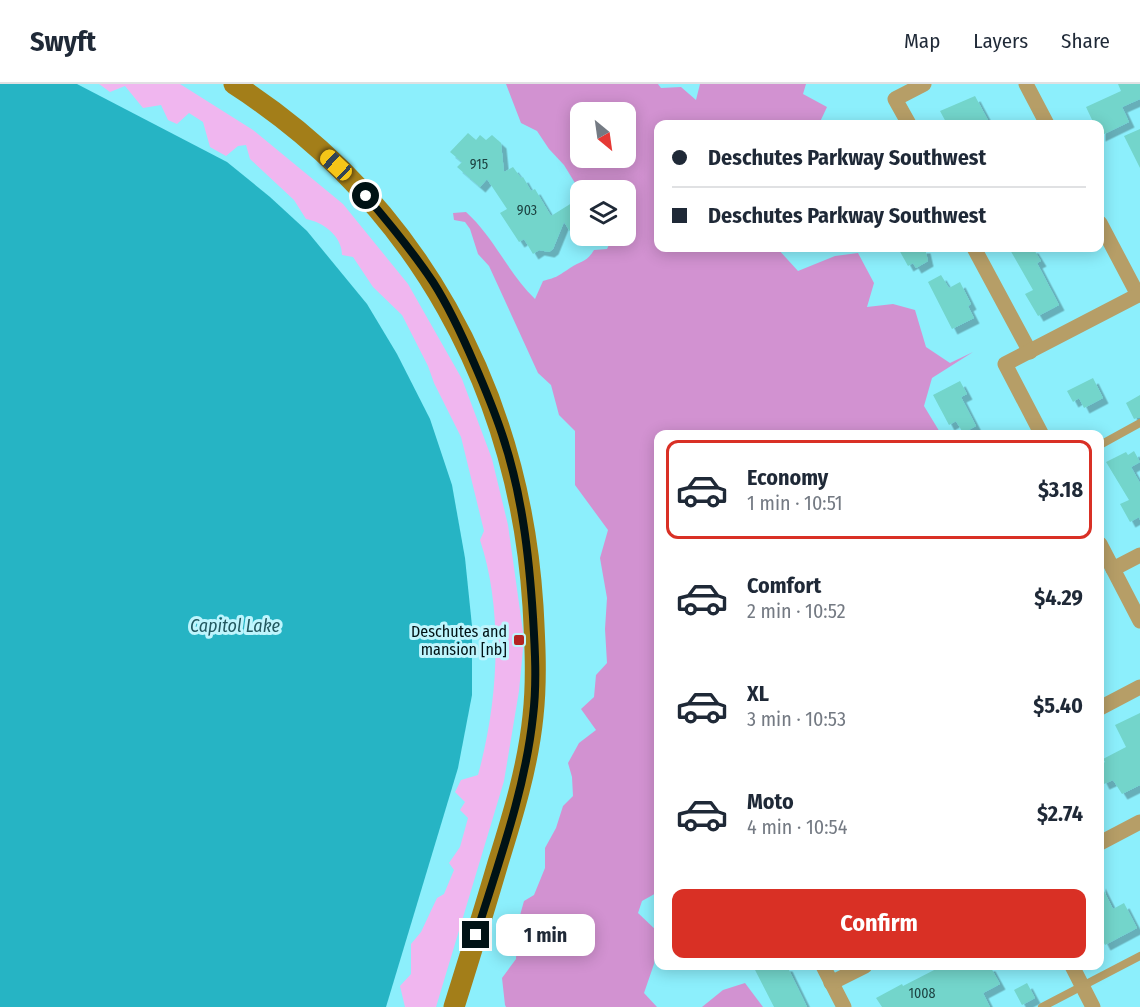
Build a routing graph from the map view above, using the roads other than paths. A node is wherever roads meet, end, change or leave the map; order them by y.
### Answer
1 (234, 84) edge
2 (924, 84) edge
3 (1026, 84) edge
4 (907, 120) edge
5 (1045, 120) edge
6 (1104, 230) edge
7 (976, 252) edge
8 (1139, 294) edge
9 (1030, 352) junction
10 (1140, 423) edge
11 (1039, 430) edge
12 (1104, 443) edge
13 (1104, 552) edge
14 (1140, 555) edge
15 (1113, 569) junction
16 (1140, 621) edge
17 (1140, 687) edge
18 (1104, 706) edge
19 (1140, 822) edge
20 (1104, 841) edge
21 (1140, 956) edge
22 (825, 970) edge
23 (857, 970) edge
24 (1073, 970) edge
25 (831, 983) junction
26 (1082, 986) junction
27 (454, 1007) edge
28 (844, 1007) edge
29 (1042, 1007) edge
30 (1093, 1007) edge

1 - 27 street
2 - 4 street
3 - 5 street
6 - 8 street
7 - 9 street
8 - 9 street
9 - 11 street
10 - 12 lane
13 - 15 street
14 - 15 street
15 - 16 street
17 - 18 street
19 - 20 street
21 - 26 lane
22 - 25 street
23 - 25 street
24 - 26 street
25 - 28 street
26 - 29 lane
26 - 30 street

